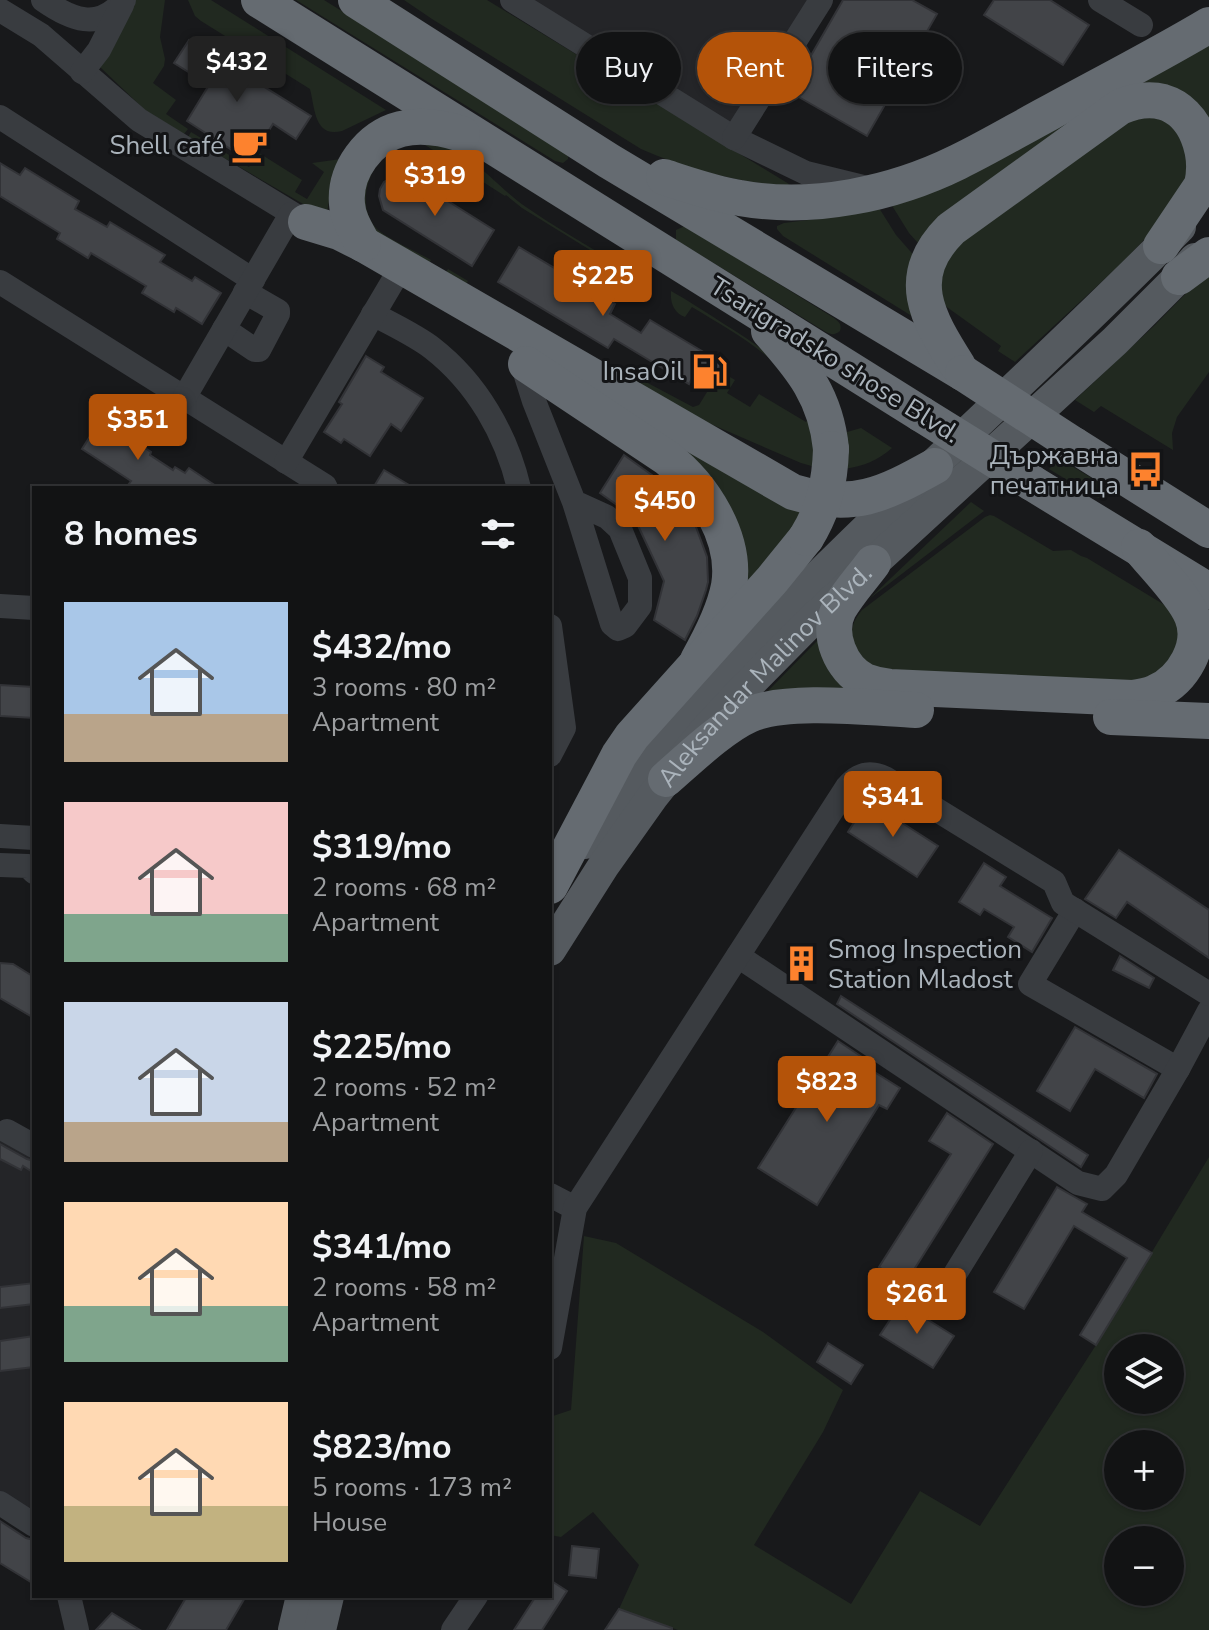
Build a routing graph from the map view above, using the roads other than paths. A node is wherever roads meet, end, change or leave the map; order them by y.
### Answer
1 (43, 0) edge
2 (259, 0) edge
3 (356, 0) edge
4 (512, 0) edge
5 (821, 0) edge
6 (1100, 0) edge
7 (124, 2) edge
8 (0, 10) edge
9 (1141, 25) dead end
10 (1209, 25) edge
11 (82, 72) junction
12 (0, 117) edge
13 (734, 138) junction
14 (503, 153) junction
15 (609, 161) junction
16 (881, 190) junction
17 (1209, 197) edge
18 (298, 218) junction
19 (1209, 243) edge
20 (363, 244) junction
21 (1161, 246) junction
22 (1209, 255) edge
23 (1179, 277) junction
24 (393, 281) junction
25 (0, 282) edge
26 (249, 286) junction
27 (744, 302) junction
28 (373, 314) junction
29 (224, 329) junction
30 (521, 360) junction
31 (963, 373) junction
32 (184, 398) junction
33 (597, 410) junction
34 (549, 439) junction
35 (286, 462) junction
36 (935, 466) junction
37 (323, 486) edge
38 (518, 486) edge
39 (574, 502) junction
40 (1209, 530) edge
41 (1139, 547) junction
42 (873, 563) junction
43 (1209, 591) edge
44 (0, 606) edge
45 (32, 608) edge
46 (552, 641) edge
47 (698, 660) junction
48 (1115, 698) junction
49 (1201, 718) edge
50 (552, 751) edge
51 (666, 779) junction
52 (0, 836) edge
53 (32, 838) edge
54 (0, 865) edge
55 (32, 866) edge
56 (552, 882) edge
57 (552, 892) edge
58 (1075, 910) junction
59 (552, 947) edge
60 (738, 956) junction
61 (1209, 994) edge
62 (1209, 1011) edge
63 (1178, 1069) junction
64 (7, 1131) dead end
65 (32, 1145) edge
66 (1031, 1151) junction
67 (552, 1196) edge
68 (575, 1208) junction
69 (947, 1287) dead end
70 (552, 1337) edge
71 (0, 1503) edge
72 (32, 1524) edge
73 (69, 1598) edge
74 (302, 1598) edge
75 (328, 1598) edge
76 (475, 1598) edge
77 (77, 1630) edge
78 (294, 1630) edge
79 (320, 1630) edge
80 (453, 1630) edge

1 - 7 street
2 - 14 highway, Tsarigradsko shose Blvd.
3 - 15 highway, Tsarigradsko shose Blvd.
4 - 13 street
5 - 13 street
6 - 9 street
7 - 11 street
8 - 11 street
10 - 16 highway
11 - 18 street
12 - 26 street
13 - 16 street
14 - 20 highway
14 - 27 highway, Tsarigradsko shose Blvd.
15 - 16 highway
15 - 31 highway, Tsarigradsko shose Blvd.
17 - 21 main road, Aleksandar Malinov Blvd.
18 - 20 highway
18 - 24 highway
18 - 26 street
19 - 23 main road, Aleksandar Malinov Blvd.
20 - 36 highway
21 - 31 highway
21 - 36 main road, Aleksandar Malinov Blvd.
22 - 23 highway
23 - 42 main road, Aleksandar Malinov Blvd.
24 - 28 street
24 - 30 highway
25 - 32 street
26 - 29 street
26 - 29 street
27 - 41 highway, Tsarigradsko shose Blvd., bridge
27 - 47 highway, bridge
28 - 35 street
28 - 38 street
29 - 32 street
30 - 33 highway
30 - 34 street
31 - 40 highway, Tsarigradsko shose Blvd., bridge
32 - 35 street
33 - 34 street
33 - 47 highway
34 - 39 street
35 - 37 street
36 - 57 main road, Aleksandar Malinov Blvd.
39 - 39 street
41 - 43 highway, Tsarigradsko shose Blvd.
41 - 48 highway
42 - 48 highway
42 - 51 main road, Aleksandar Malinov Blvd.
44 - 45 street
46 - 50 street
47 - 56 highway
48 - 49 street
49 - 51 highway
51 - 59 main road, Aleksandar Malinov Blvd.
52 - 53 street
54 - 55 street
58 - 60 street
58 - 61 street
58 - 63 street
60 - 66 street
60 - 68 street
62 - 63 street
63 - 66 street
64 - 65 street
66 - 69 street
67 - 68 street
68 - 70 street
71 - 72 street
73 - 77 street
74 - 78 main road
75 - 79 main road
76 - 80 street

